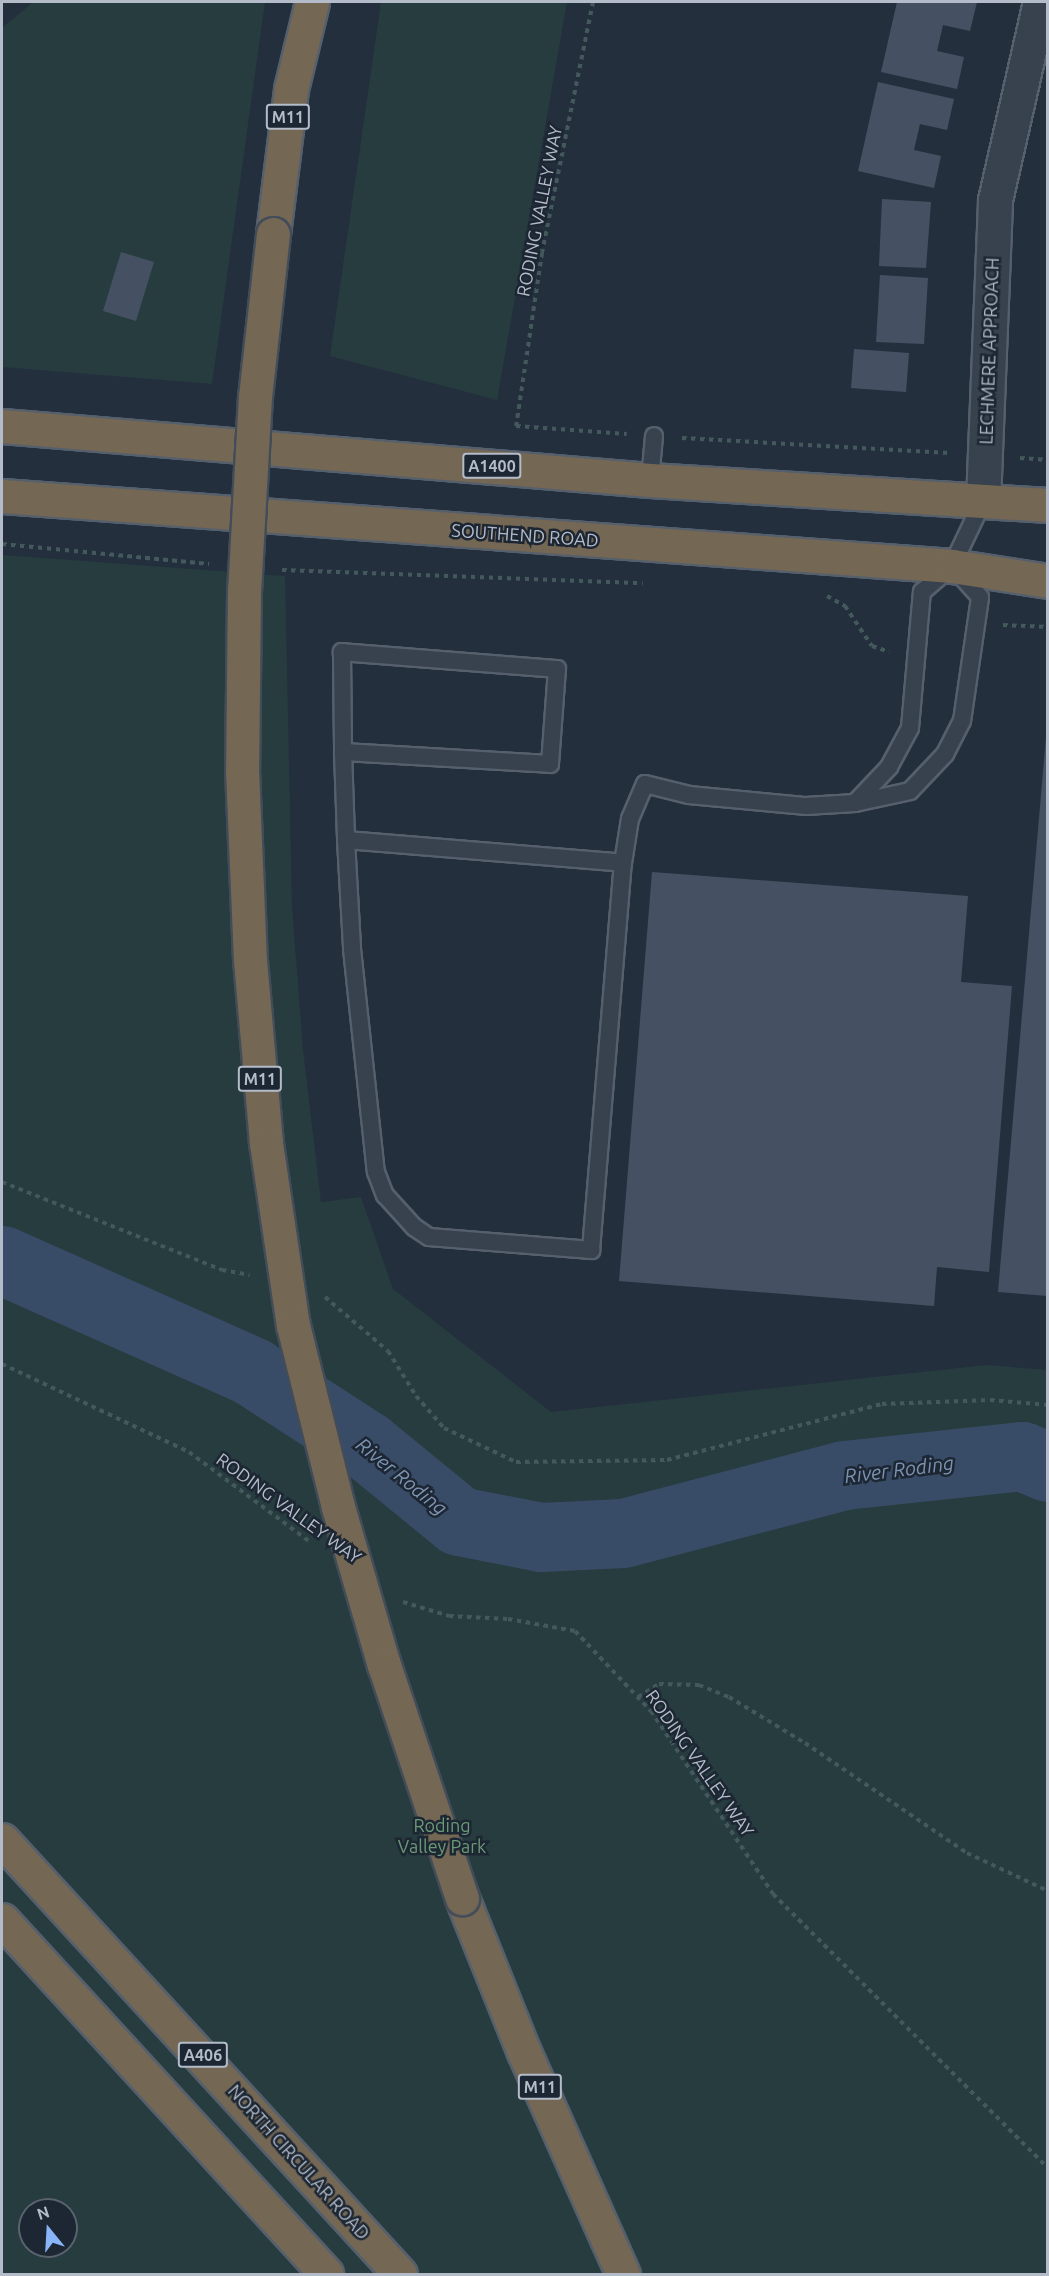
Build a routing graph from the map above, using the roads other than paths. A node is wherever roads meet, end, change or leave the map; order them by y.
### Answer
1 (312, 2) edge
2 (1040, 2) edge
3 (2, 426) edge
4 (654, 436) road end
5 (650, 480) junction
6 (2, 496) edge
7 (983, 501) junction
8 (1047, 505) edge
9 (952, 566) junction
10 (1047, 581) edge
11 (343, 752) junction
12 (855, 803) junction
13 (346, 840) junction
14 (623, 863) junction
15 (2, 1840) edge
16 (2, 1920) edge
17 (326, 2274) edge
18 (400, 2274) edge
19 (623, 2274) edge

1 - 19 highway, M11, bridge
2 - 7 street, LECHMERE APPROACH
3 - 5 highway, A1400
4 - 5 lane
5 - 7 highway, A1400
6 - 9 highway, SOUTHEND ROAD
7 - 8 highway, A1400
7 - 9 lane
9 - 10 highway, SOUTHEND ROAD
9 - 12 lane
9 - 12 lane
11 - 11 lane
11 - 13 lane
12 - 14 lane
13 - 14 lane
13 - 14 lane
15 - 18 highway, NORTH CIRCULAR ROAD / A406
16 - 17 highway

